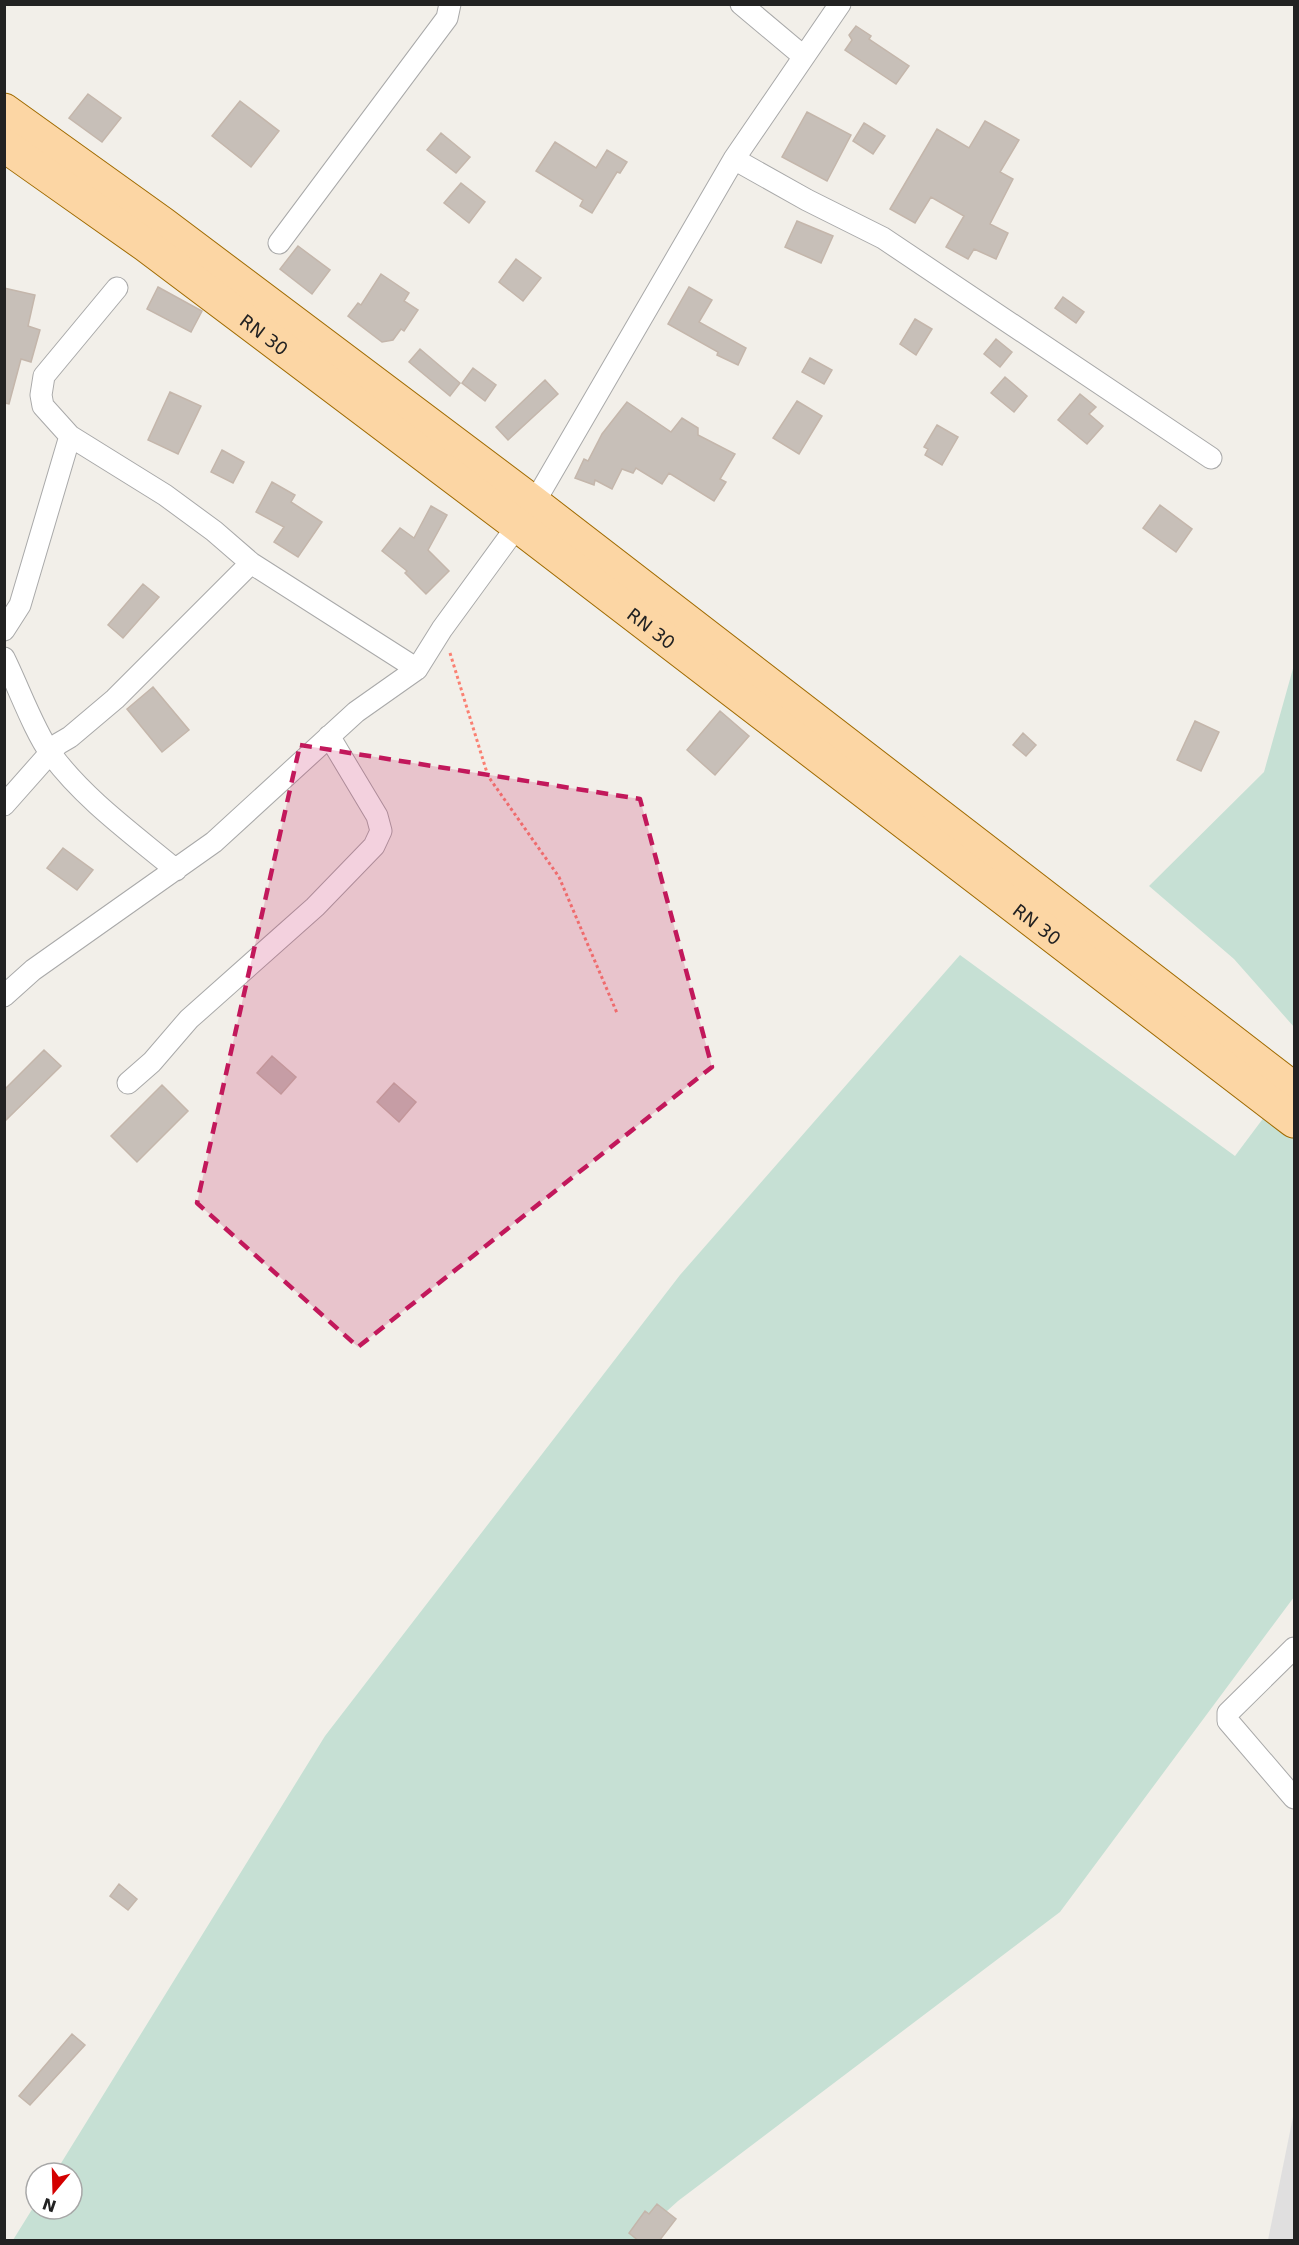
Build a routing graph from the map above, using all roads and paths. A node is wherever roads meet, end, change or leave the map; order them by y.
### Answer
1 (450, 4) edge
2 (741, 4) edge
3 (840, 4) edge
4 (803, 56) junction
5 (4, 110) edge
6 (4, 145) edge
7 (734, 159) junction
8 (279, 243) dead end
9 (117, 288) dead end
10 (70, 436) junction
11 (1211, 458) dead end
12 (526, 514) junction
13 (251, 564) junction
14 (442, 629) junction
15 (4, 630) edge
16 (4, 658) edge
17 (417, 669) junction
18 (329, 736) junction
19 (50, 753) junction
20 (4, 805) edge
21 (176, 870) junction
22 (4, 996) edge
23 (617, 1013) dead end
24 (128, 1083) dead end
25 (1278, 1087) edge
26 (1294, 1121) edge
27 (1294, 1648) edge
28 (1294, 1798) edge

1 - 8 street
2 - 4 street
3 - 4 street
4 - 7 street
5 - 12 main road, RN 30
6 - 12 main road, RN 30 / RN 30
7 - 11 street
7 - 12 street
9 - 10 street
10 - 13 street
10 - 15 street
12 - 14 street
12 - 25 main road, RN 30
13 - 17 street
13 - 19 street
14 - 17 street
14 - 23 path
16 - 19 street
17 - 18 street
18 - 21 street
18 - 24 street
19 - 20 street
19 - 21 street
21 - 22 street
25 - 26 main road, RN 30
27 - 28 street

